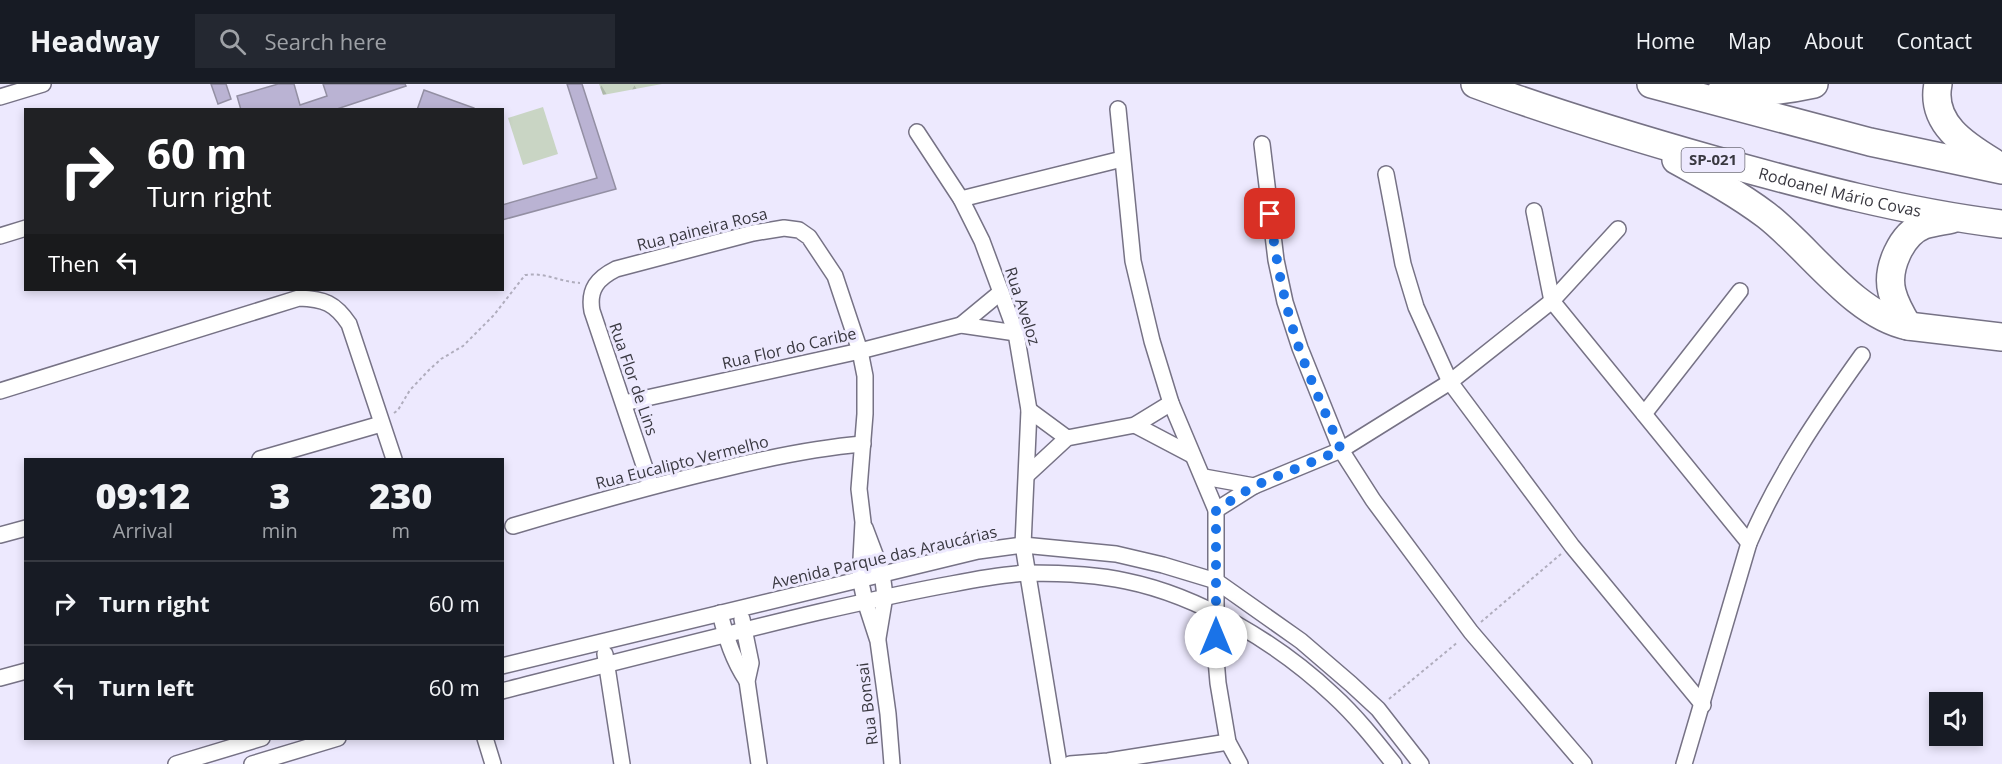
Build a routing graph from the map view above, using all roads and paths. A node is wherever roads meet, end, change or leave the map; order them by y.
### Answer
1 (43, 84) edge
2 (1475, 84) edge
3 (1653, 84) edge
4 (1814, 84) edge
5 (1938, 84) edge
6 (0, 97) edge
7 (1118, 109) dead end
8 (917, 132) dead end
9 (1640, 139) junction
10 (1262, 144) dead end
11 (1122, 159) junction
12 (2002, 169) edge
13 (1386, 174) dead end
14 (961, 199) junction
15 (1534, 211) dead end
16 (1956, 218) junction
17 (2002, 224) edge
18 (24, 229) edge
19 (1618, 229) dead end
20 (0, 236) edge
21 (595, 283) junction
22 (1740, 291) dead end
23 (1001, 292) junction
24 (1552, 301) junction
25 (961, 325) junction
26 (1908, 327) junction
27 (1016, 333) junction
28 (2002, 337) edge
29 (860, 351) junction
30 (1862, 354) dead end
31 (1450, 382) junction
32 (0, 391) edge
33 (624, 403) junction
34 (1171, 403) junction
35 (1029, 410) junction
36 (1644, 414) junction
37 (381, 424) junction
38 (1134, 425) junction
39 (1066, 438) junction
40 (863, 444) junction
41 (1341, 450) junction
42 (1192, 454) junction
43 (263, 458) edge
44 (394, 458) edge
45 (1027, 475) junction
46 (1204, 477) junction
47 (651, 486) junction
48 (1254, 486) junction
49 (1216, 510) junction
50 (863, 522) junction
51 (513, 526) dead end
52 (24, 529) edge
53 (0, 536) edge
54 (1749, 543) junction
55 (1023, 545) junction
56 (882, 573) junction
57 (1029, 573) junction
58 (860, 578) junction
59 (1216, 581) junction
60 (885, 596) junction
61 (865, 602) junction
62 (740, 609) junction
63 (720, 613) junction
64 (1216, 614) junction
65 (745, 630) junction
66 (725, 634) junction
67 (602, 641) junction
68 (878, 641) junction
69 (607, 664) junction
70 (504, 666) edge
71 (24, 671) edge
72 (0, 678) edge
73 (747, 681) junction
74 (504, 690) edge
75 (1703, 705) junction
76 (255, 740) edge
77 (331, 740) edge
78 (486, 740) edge
79 (1228, 742) junction
80 (176, 764) edge
81 (252, 764) edge
82 (493, 764) edge
83 (622, 764) edge
84 (759, 764) edge
85 (892, 764) edge
86 (1059, 764) edge
87 (1070, 764) edge
88 (1240, 764) edge
89 (1394, 764) edge
90 (1421, 764) edge
91 (1584, 764) edge
92 (1684, 764) edge

1 - 6 street
2 - 9 highway, Rodoanel Mário Covas / SP-021
3 - 4 highway
3 - 12 highway
5 - 12 highway
7 - 11 street
8 - 14 street, Rua Aveloz
9 - 16 highway, Rodoanel Mário Covas / SP-021
9 - 26 highway
10 - 41 street
11 - 14 street
11 - 34 street
13 - 31 street
14 - 23 street, Rua Aveloz
15 - 24 street
16 - 17 highway, Rodoanel Mário Covas / SP-021
16 - 26 highway
18 - 20 street
19 - 24 street
21 - 29 street, Rua paineira Rosa
21 - 33 street, Rua Flor de Lins
21 - 37 path
22 - 36 street
23 - 25 street
23 - 27 street, Rua Aveloz
24 - 31 street
24 - 36 street
25 - 27 street
25 - 29 street, Rua Flor do Caribe
26 - 28 highway
27 - 35 street, Rua Aveloz
29 - 33 street, Rua Flor do Caribe
29 - 40 street, Rua paineira Rosa
30 - 54 street
31 - 41 street
31 - 75 street
32 - 37 street
33 - 47 street, Rua Flor de Lins
34 - 38 street
34 - 42 street
35 - 39 street
35 - 45 street, Rua Aveloz
36 - 54 street
37 - 43 street
37 - 44 street
38 - 39 street
38 - 42 street
39 - 45 street
40 - 47 street, Rua Eucalipto Vermelho
40 - 50 street, Rua paineira Rosa
41 - 48 street
41 - 91 street
42 - 46 street
45 - 55 street, Rua Aveloz
46 - 48 street
46 - 49 street
47 - 51 street, Rua Eucalipto Vermelho
48 - 49 street
49 - 59 street
50 - 56 street
50 - 58 street
52 - 53 street
54 - 75 street
55 - 56 street, Avenida Parque das Araucárias
55 - 57 street, Rua Aveloz
55 - 59 street, Avenida Parque das Araucárias
56 - 58 street, Avenida Parque das Araucárias
56 - 60 street
57 - 60 street
57 - 64 street
57 - 86 street, Rua Aveloz
58 - 61 street
58 - 62 street, Avenida Parque das Araucárias
59 - 64 street
59 - 90 street, Avenida Parque das Araucárias
60 - 61 street
60 - 68 street
61 - 65 street
61 - 68 street
62 - 63 street, Avenida Parque das Araucárias
62 - 65 street
63 - 66 street
63 - 67 street, Avenida Parque das Araucárias
64 - 79 street
64 - 89 street
65 - 66 street
65 - 73 street
66 - 69 street
66 - 73 street
67 - 69 street
67 - 70 street, Avenida Parque das Araucárias
68 - 85 street, Rua Bonsai
69 - 74 street
69 - 83 street
71 - 72 street
73 - 84 street
75 - 92 street
76 - 80 street
77 - 81 street
78 - 82 street
79 - 87 street
79 - 88 street

